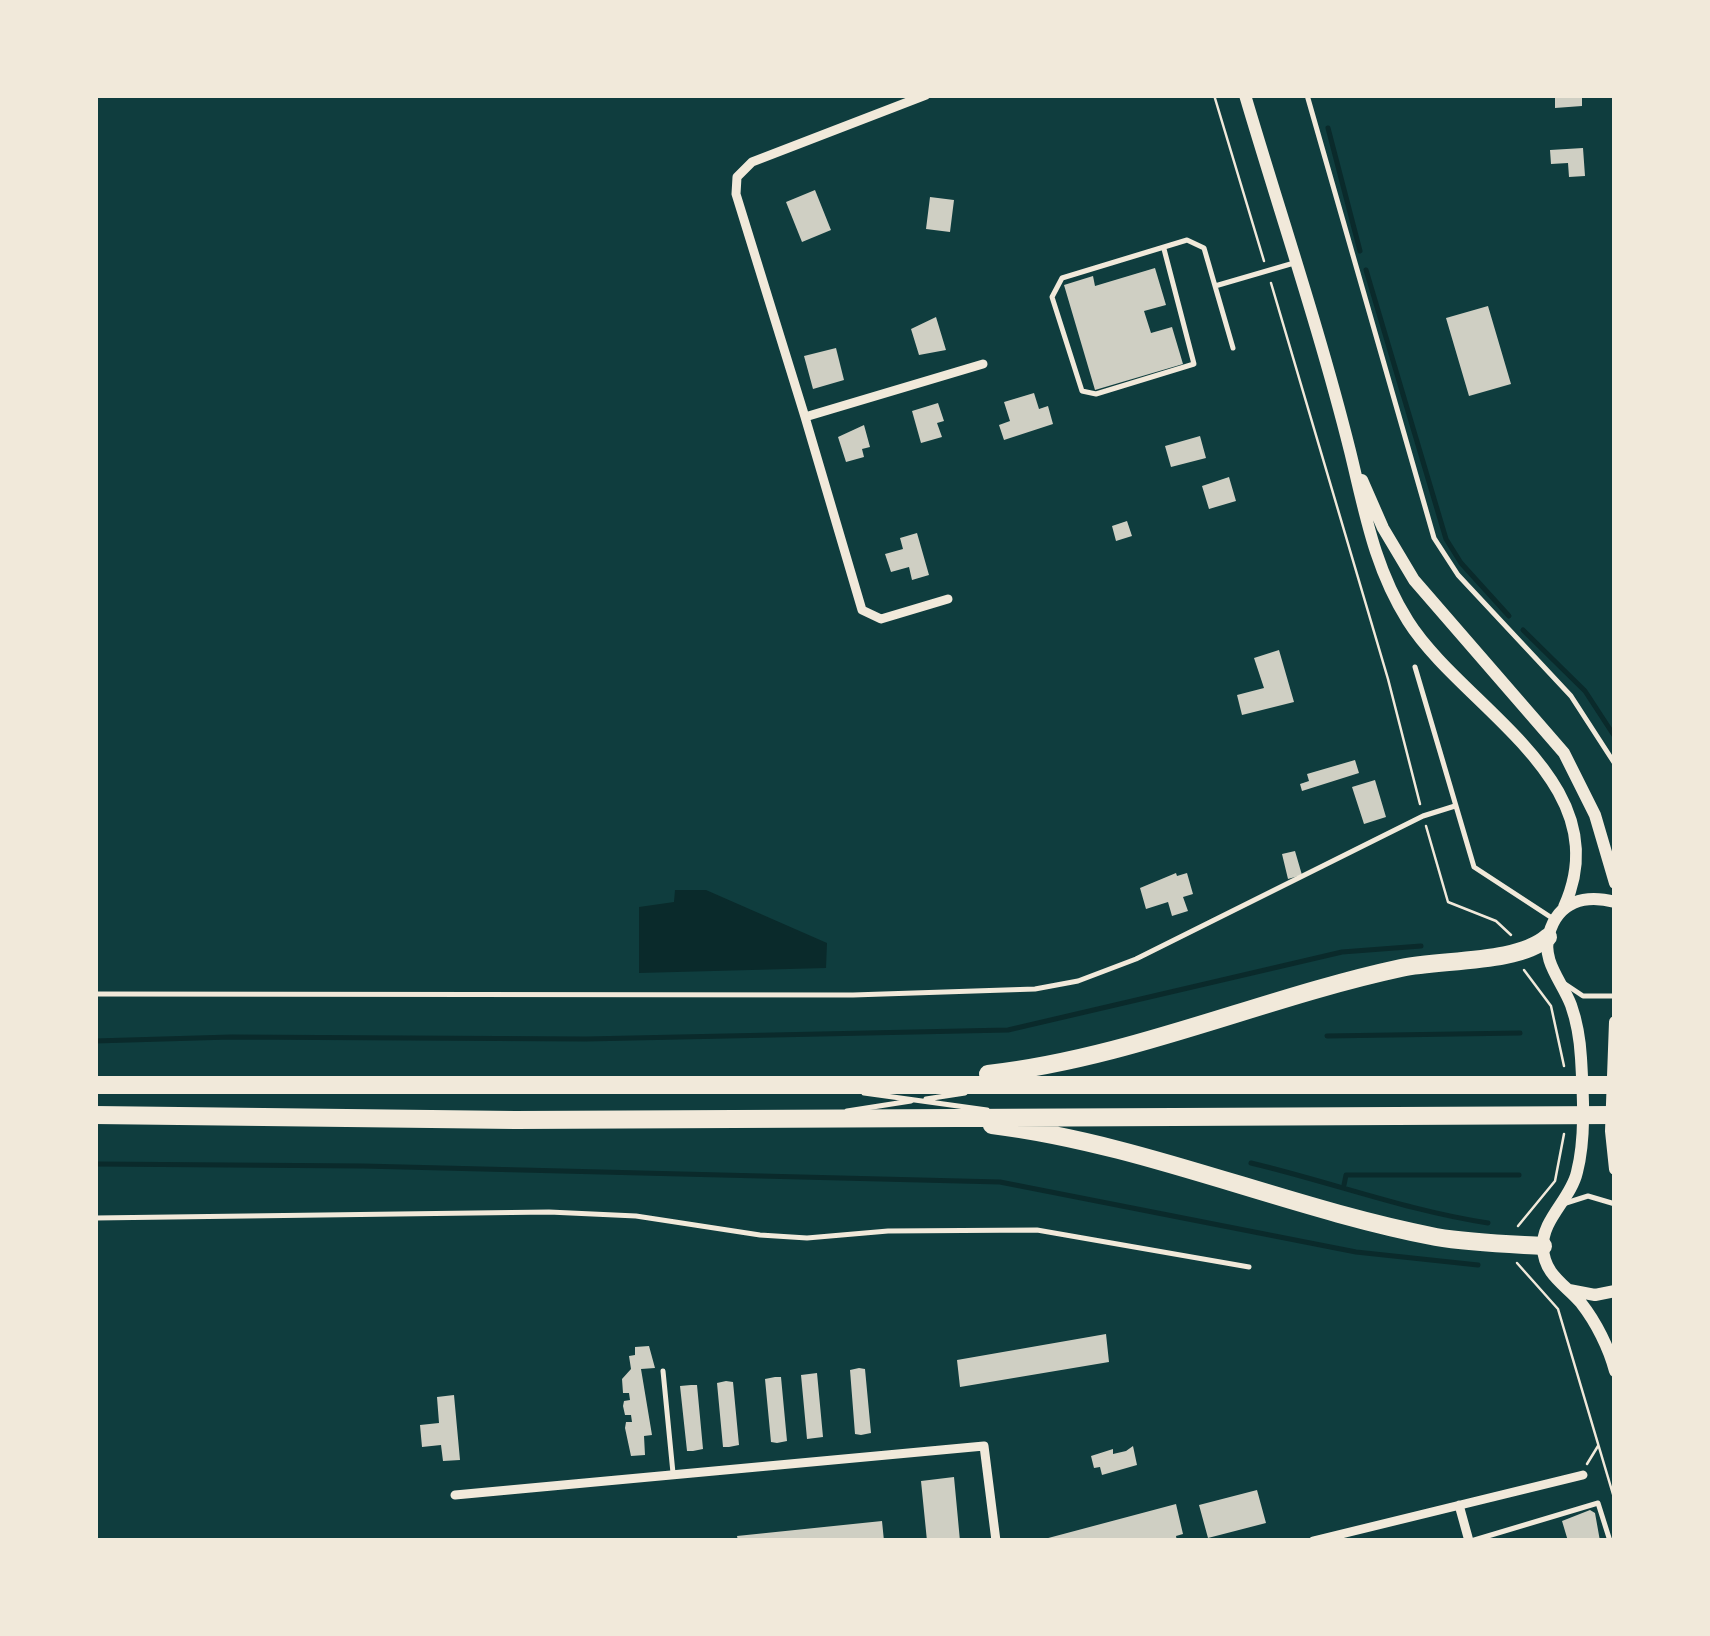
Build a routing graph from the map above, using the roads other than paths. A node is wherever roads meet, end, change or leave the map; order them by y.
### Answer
1 (926, 95) edge
2 (1246, 95) edge
3 (1308, 95) edge
4 (1164, 248) junction
5 (1294, 262) junction
6 (1215, 286) junction
7 (1233, 348) dead end
8 (982, 364) dead end
9 (805, 417) junction
10 (1350, 451) junction
11 (948, 599) dead end
12 (1416, 667) dead end
13 (1615, 764) edge
14 (1454, 806) junction
15 (1615, 883) edge
16 (1615, 902) edge
17 (1564, 908) junction
18 (1552, 928) junction
19 (1559, 980) junction
20 (95, 994) edge
21 (1615, 996) edge
22 (1615, 1022) edge
23 (1615, 1084) edge
24 (95, 1085) edge
25 (914, 1100) junction
26 (95, 1114) edge
27 (1615, 1115) edge
28 (1615, 1169) edge
29 (1615, 1204) edge
30 (1563, 1206) junction
31 (95, 1218) edge
32 (1542, 1246) junction
33 (1249, 1268) dead end
34 (1567, 1289) junction
35 (1615, 1292) edge
36 (663, 1371) dead end
37 (1615, 1371) edge
38 (673, 1474) junction
39 (1582, 1475) road end
40 (455, 1495) dead end
41 (1458, 1504) junction
42 (996, 1541) edge
43 (1313, 1541) edge
44 (1470, 1541) edge
45 (1610, 1541) edge

1 - 9 street
2 - 5 main road
3 - 13 lane
4 - 4 lane
4 - 6 lane
5 - 6 lane
5 - 10 main road
6 - 7 lane
8 - 9 street
9 - 11 street
10 - 15 main road
10 - 17 main road
12 - 14 lane
14 - 18 lane
14 - 20 lane
16 - 17 main road
17 - 18 main road
18 - 19 main road
18 - 25 highway
19 - 21 lane
19 - 30 main road
22 - 28 main road
23 - 25 highway
24 - 25 highway
25 - 26 highway
25 - 27 highway
25 - 32 highway
29 - 30 lane
30 - 32 main road
31 - 33 lane
32 - 34 main road
34 - 35 main road
34 - 37 main road
36 - 38 lane
38 - 40 street
38 - 42 street
39 - 41 street
41 - 43 street
41 - 44 street
44 - 45 lane

